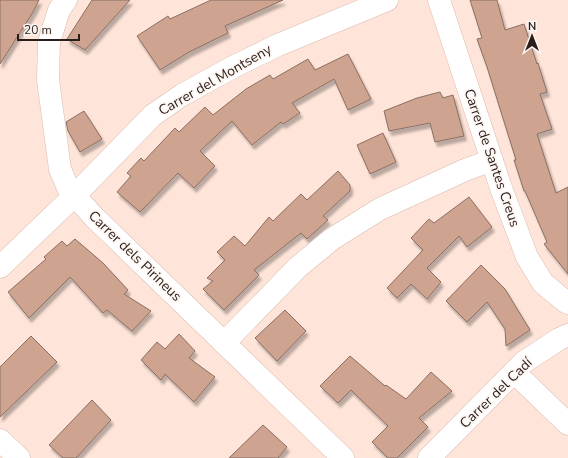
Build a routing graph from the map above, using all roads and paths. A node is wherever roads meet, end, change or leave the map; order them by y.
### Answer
1 (66, 0) edge
2 (387, 0) edge
3 (439, 0) edge
4 (492, 160) junction
5 (74, 196) junction
6 (0, 267) edge
7 (568, 303) edge
8 (568, 336) edge
9 (224, 342) junction
10 (514, 372) junction
11 (568, 424) edge
12 (0, 440) edge
13 (19, 458) edge
14 (342, 458) edge
15 (430, 458) edge

1 - 5 street, Carrer dels Pirineus
2 - 5 street, Carrer del Montseny
3 - 4 street, Carrer de Santes Creus
4 - 7 street, Carrer de Santes Creus
4 - 9 street
5 - 6 street, Carrer del Montseny
5 - 9 street, Carrer dels Pirineus
8 - 10 street, Carrer del Cadí
9 - 14 street, Carrer dels Pirineus
10 - 11 street
10 - 15 street, Carrer del Cadí
12 - 13 street

